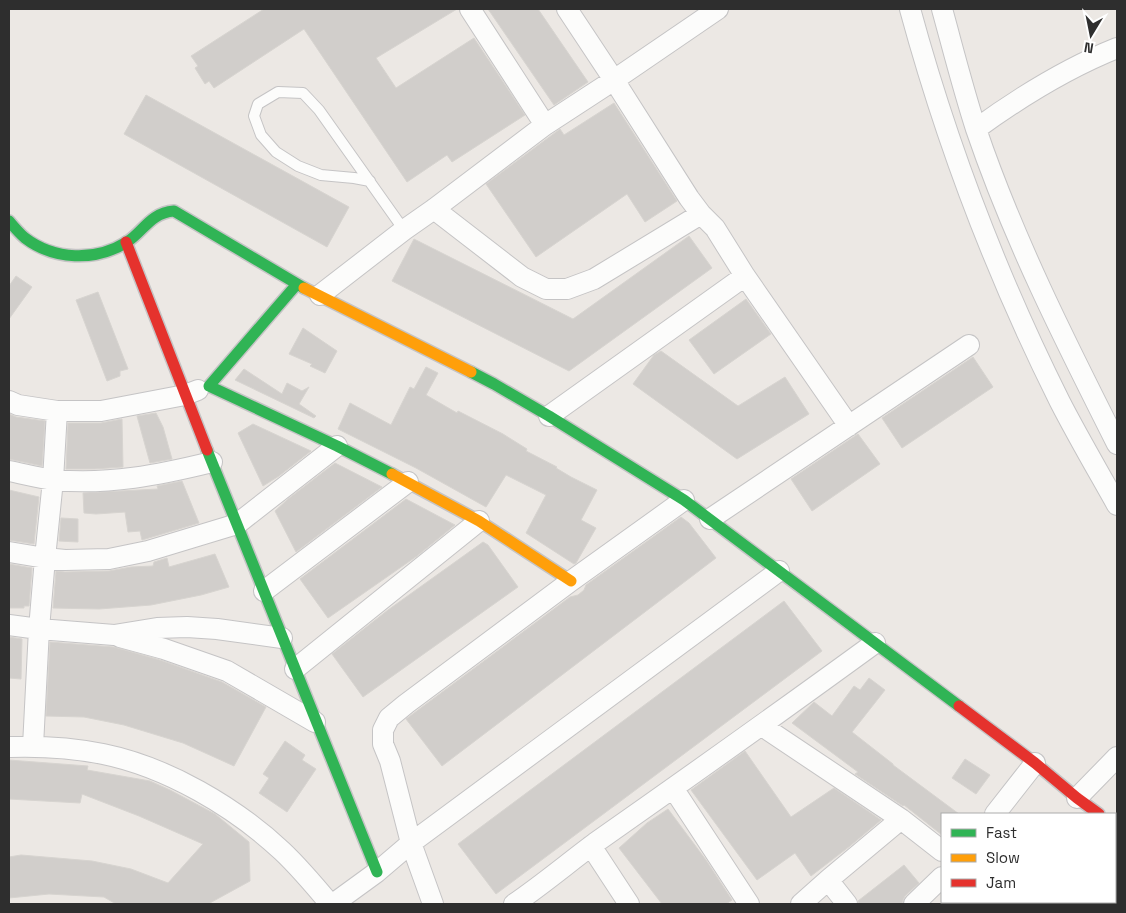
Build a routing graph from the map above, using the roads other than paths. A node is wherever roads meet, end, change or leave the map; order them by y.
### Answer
1 (470, 9) edge
2 (567, 9) edge
3 (718, 9) edge
4 (910, 9) edge
5 (942, 9) edge
6 (1117, 48) edge
7 (614, 80) junction
8 (545, 125) junction
9 (976, 129) junction
10 (370, 182) junction
11 (434, 209) junction
12 (701, 214) junction
13 (9, 221) edge
14 (404, 230) junction
15 (126, 242) junction
16 (745, 276) junction
17 (297, 284) junction
18 (320, 295) junction
19 (969, 345) dead end
20 (209, 386) junction
21 (185, 395) junction
22 (9, 401) edge
23 (57, 411) junction
24 (1110, 411) edge
25 (549, 416) junction
26 (849, 426) junction
27 (1117, 444) edge
28 (337, 446) junction
29 (212, 462) junction
30 (9, 471) edge
31 (53, 480) junction
32 (408, 482) junction
33 (684, 500) junction
34 (1117, 504) edge
35 (710, 519) junction
36 (479, 521) junction
37 (237, 524) junction
38 (9, 552) edge
39 (45, 558) junction
40 (779, 571) junction
41 (572, 581) junction
42 (264, 591) junction
43 (9, 625) edge
44 (40, 629) junction
45 (114, 635) junction
46 (282, 638) junction
47 (876, 643) junction
48 (295, 669) junction
49 (315, 722) junction
50 (762, 726) junction
51 (33, 746) junction
52 (9, 747) edge
53 (1117, 757) edge
54 (1035, 763) junction
55 (673, 788) junction
56 (1077, 798) junction
57 (996, 813) edge
58 (1099, 813) edge
59 (901, 818) junction
60 (411, 842) junction
61 (591, 846) junction
62 (941, 850) edge
63 (377, 872) junction
64 (941, 878) edge
65 (828, 880) junction
66 (540, 897) edge
67 (332, 904) edge
68 (433, 904) edge
69 (514, 904) edge
70 (629, 904) edge
71 (748, 904) edge
72 (801, 904) edge
73 (847, 904) edge
74 (914, 904) edge

1 - 8 street
2 - 7 street
3 - 7 street
4 - 34 street
5 - 9 street
6 - 9 street
7 - 8 street
7 - 12 street
8 - 11 street
9 - 24 street
10 - 10 lane
10 - 14 lane
11 - 12 street
11 - 14 street
12 - 16 street
13 - 15 street
14 - 18 street
15 - 17 street
15 - 21 street
16 - 25 street
16 - 26 street
17 - 18 street
17 - 20 street
18 - 25 street
19 - 26 street
20 - 21 street
20 - 28 street
21 - 23 street
21 - 29 street
22 - 23 street
23 - 31 street
24 - 27 street
25 - 33 street
26 - 35 street
28 - 32 street
28 - 37 street
29 - 31 street
29 - 37 street
30 - 31 street
31 - 39 street
32 - 36 street
32 - 42 street
33 - 35 street
33 - 41 street
35 - 40 street
36 - 41 street
36 - 48 street
37 - 39 street
37 - 42 street
38 - 39 street
39 - 44 street
40 - 47 street
40 - 60 street
41 - 60 street
42 - 46 street
43 - 44 street
44 - 45 street
44 - 51 street
45 - 46 street
45 - 49 street
46 - 48 street
47 - 50 street
47 - 54 street
48 - 49 street
49 - 63 street
50 - 55 street
50 - 59 street
51 - 52 street
51 - 67 street
53 - 56 street
54 - 56 street
54 - 57 street
55 - 61 street
55 - 71 street
56 - 58 street
59 - 62 street
59 - 65 street
60 - 63 street
60 - 68 street
61 - 66 street
61 - 70 street
63 - 67 street
64 - 74 street
65 - 72 street
65 - 73 street
66 - 69 street

